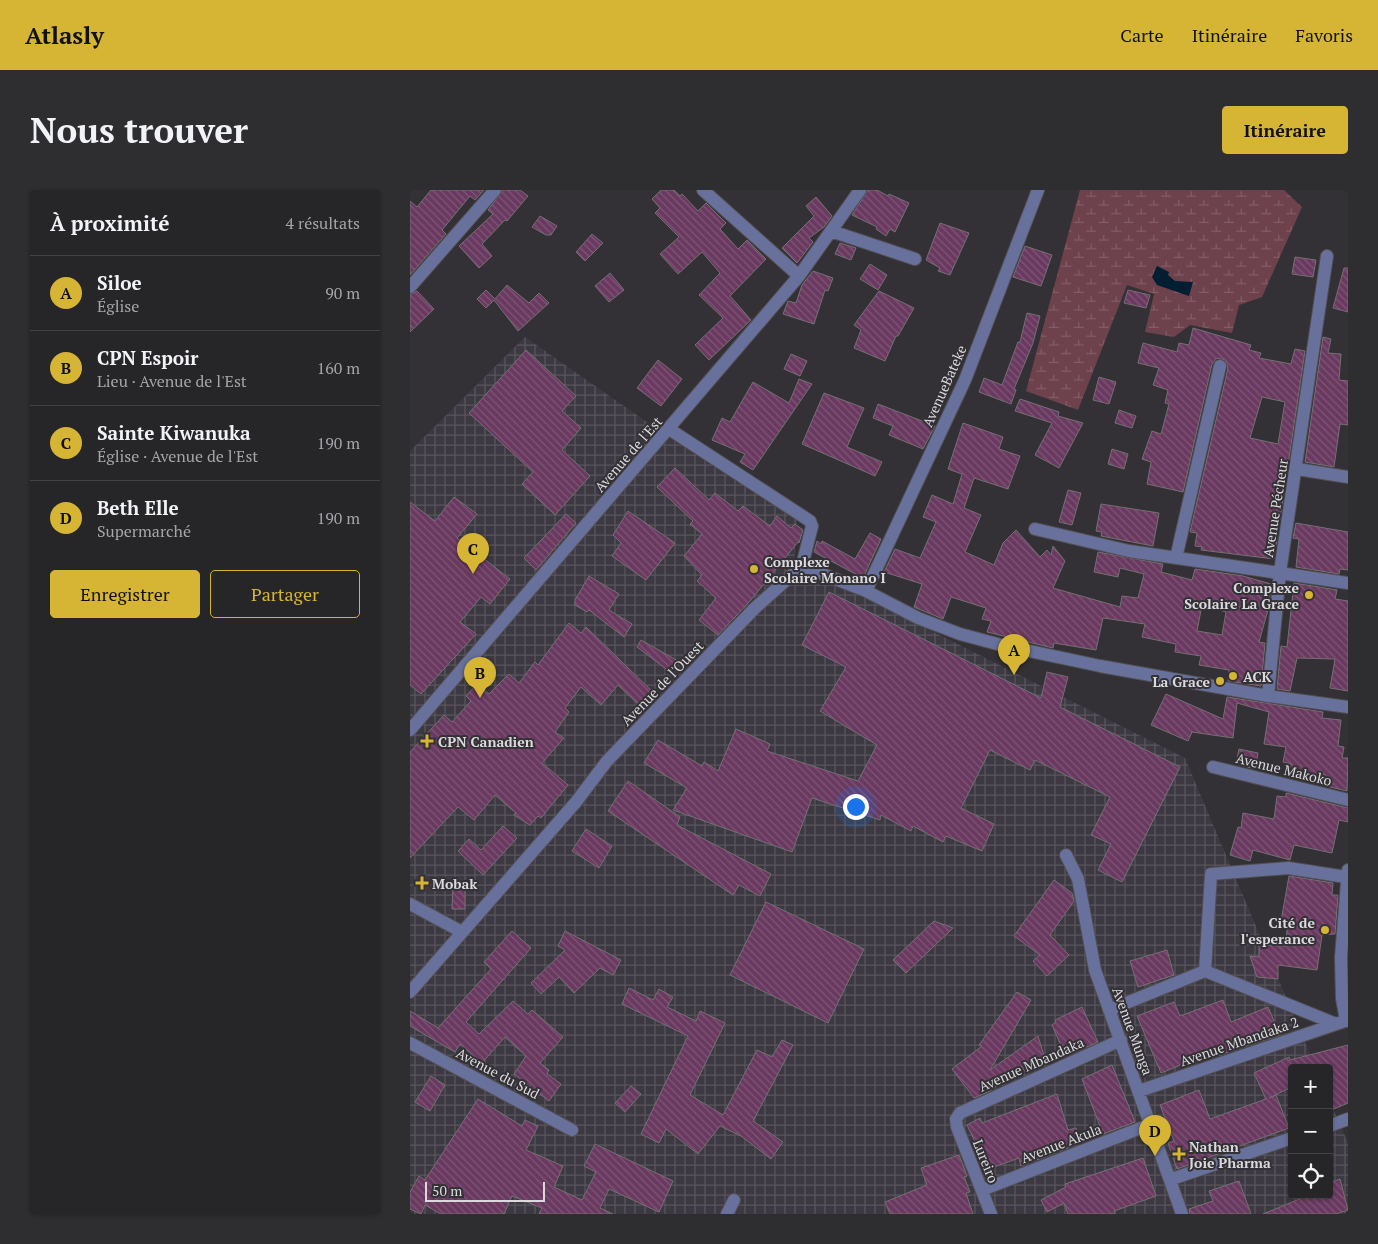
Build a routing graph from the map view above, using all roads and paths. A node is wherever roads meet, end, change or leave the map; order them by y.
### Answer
1 (495, 190) edge
2 (703, 190) edge
3 (860, 190) edge
4 (1038, 190) edge
5 (831, 231) junction
6 (1327, 256) dead end
7 (914, 259) dead end
8 (799, 276) junction
9 (410, 287) edge
10 (1220, 366) dead end
11 (669, 429) junction
12 (1297, 469) junction
13 (1348, 477) edge
14 (1035, 529) dead end
15 (1176, 558) junction
16 (802, 566) junction
17 (1280, 572) junction
18 (1348, 583) edge
19 (866, 591) junction
20 (1268, 696) junction
21 (1348, 707) edge
22 (410, 730) edge
23 (1213, 767) dead end
24 (1348, 800) edge
25 (1066, 856) dead end
26 (1347, 873) edge
27 (410, 904) edge
28 (462, 932) junction
29 (1205, 971) junction
30 (410, 992) edge
31 (1109, 1010) junction
32 (1343, 1022) edge
33 (1121, 1040) junction
34 (410, 1043) edge
35 (1139, 1091) junction
36 (956, 1119) joint
37 (1348, 1119) edge
38 (1152, 1124) junction
39 (1333, 1125) edge
40 (572, 1130) dead end
41 (1288, 1139) edge
42 (1172, 1179) junction
43 (982, 1190) junction
44 (734, 1200) dead end
45 (727, 1214) edge
46 (991, 1214) edge
47 (1182, 1214) edge

1 - 9 street
2 - 8 street
3 - 5 street, Avenue de l'Est
4 - 19 street, AvenueBateke
5 - 7 street
5 - 8 street, Avenue de l'Est
6 - 12 street, Avenue Pécheur
8 - 11 street, Avenue de l'Est
10 - 15 street
11 - 16 street
11 - 22 street, Avenue de l'Est
12 - 13 street
12 - 17 street, Avenue Pécheur
14 - 15 street
15 - 17 street
16 - 19 street
16 - 28 street, Avenue de l'Ouest
17 - 18 street
17 - 20 street, Avenue Pécheur
19 - 20 street
20 - 21 street
23 - 24 street, Avenue Makoko
25 - 31 street, Avenue Munga
26 - 29 street
26 - 32 street
27 - 28 street
28 - 30 street, Avenue de l'Ouest
29 - 31 street
29 - 32 street
31 - 33 street, Avenue Munga
32 - 35 street, Avenue Mbandaka 2
33 - 35 street, Avenue Munga
33 - 36 street, Avenue Mbandaka
34 - 40 street, Avenue du Sud
35 - 38 street, Avenue Munga
36 - 43 street, Lureiro
37 - 39 street
38 - 42 street, Avenue Munga
38 - 43 street, Avenue Akula
41 - 42 street
42 - 47 street, Avenue Munga
43 - 46 street, Lureiro
44 - 45 street

